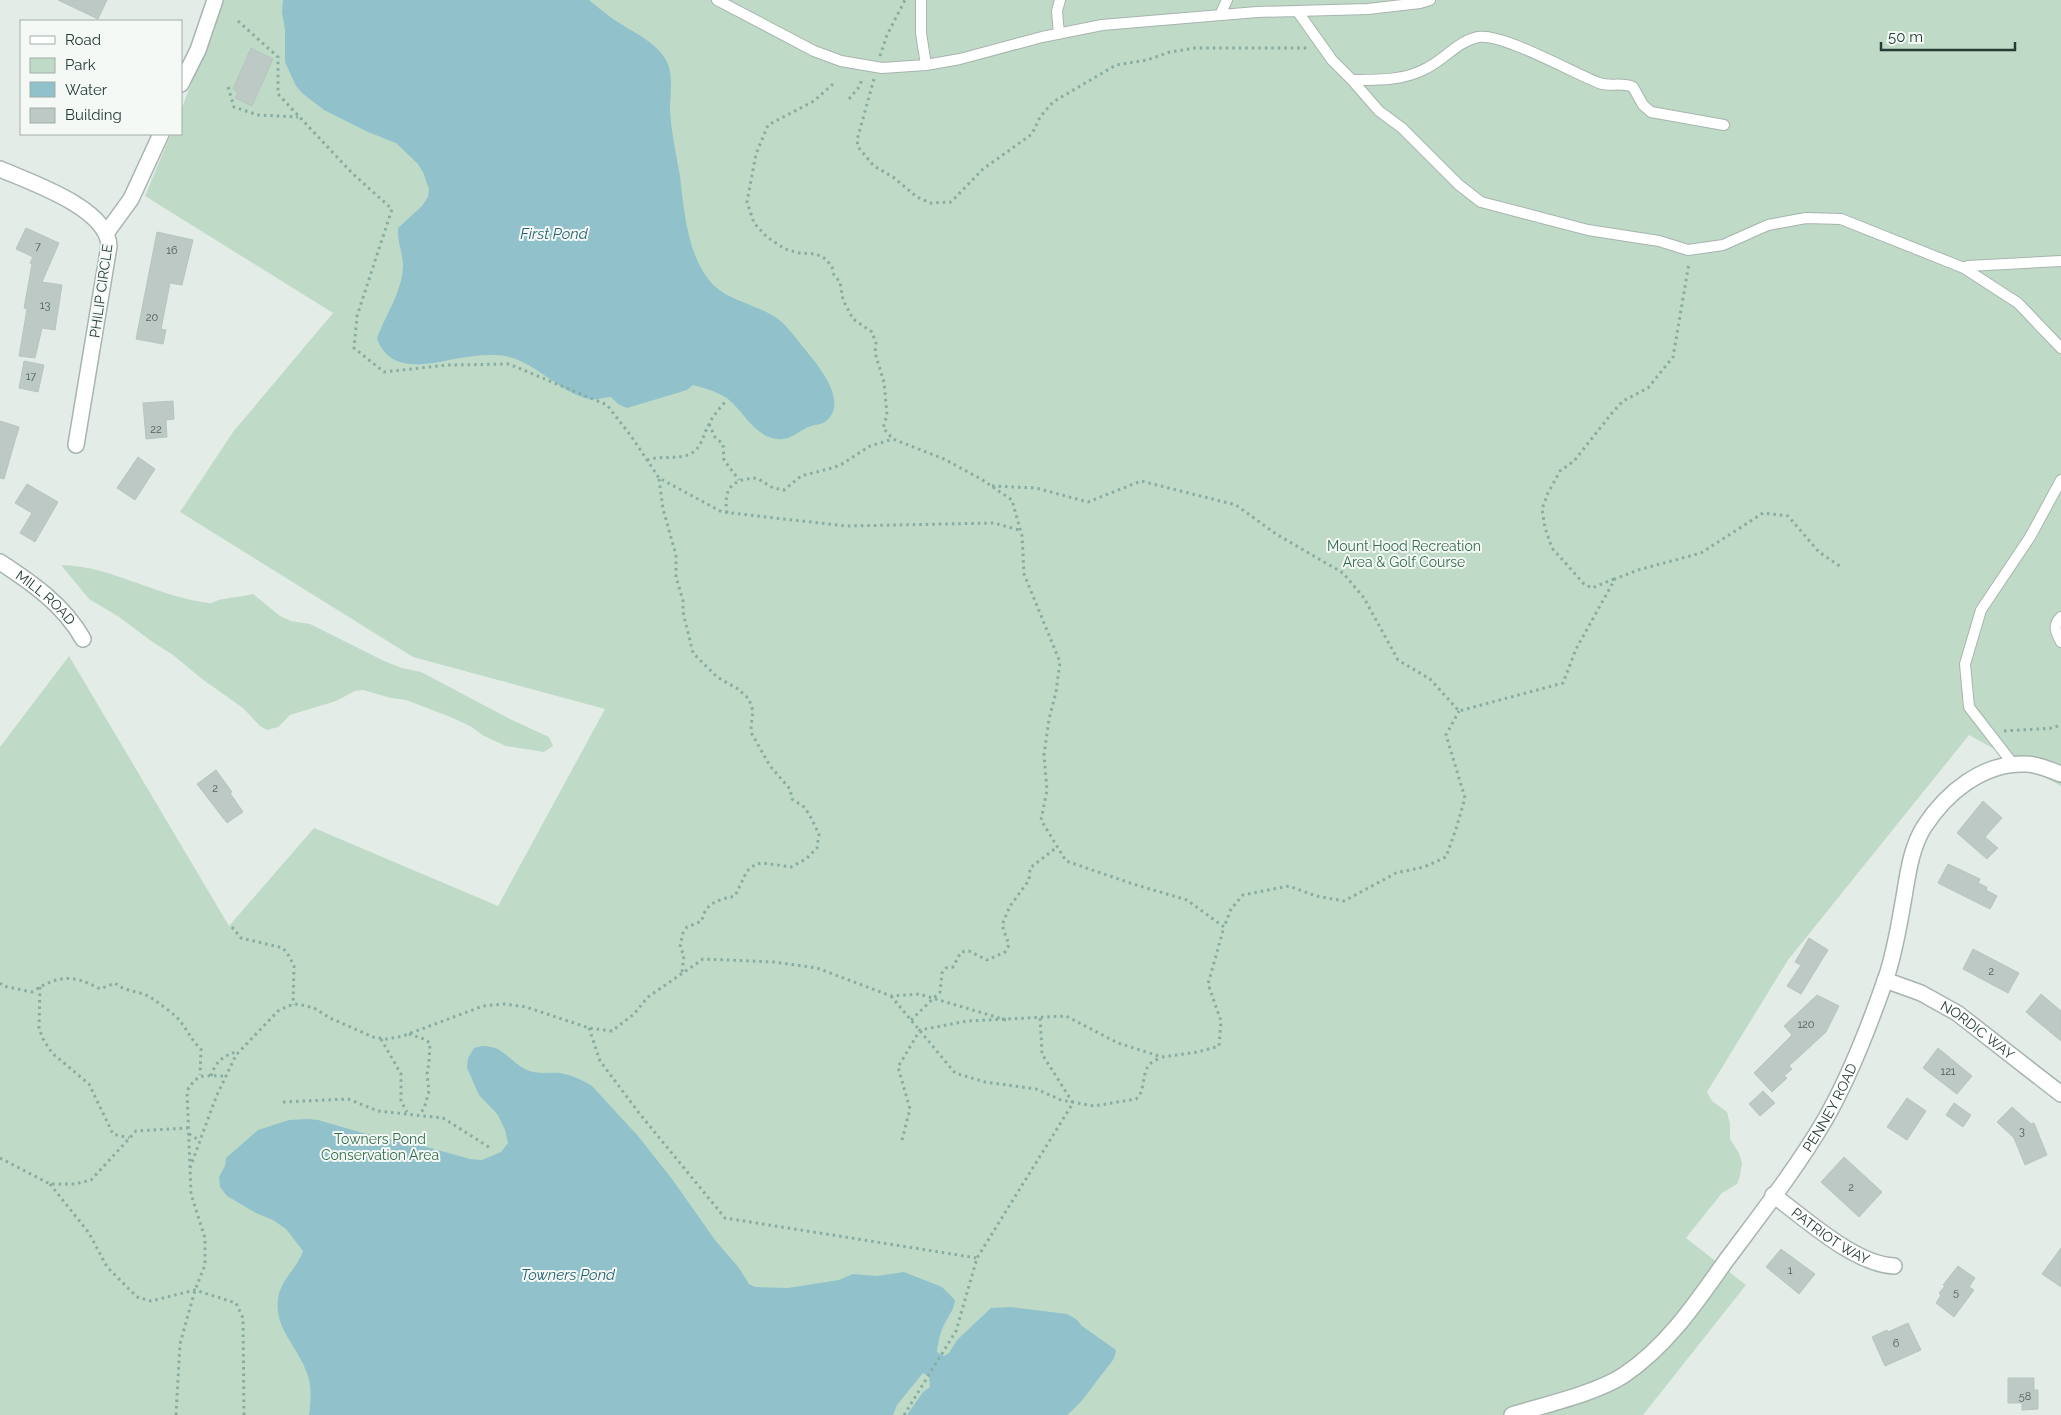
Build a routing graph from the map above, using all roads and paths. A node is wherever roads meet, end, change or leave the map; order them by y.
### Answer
1 (215, 0) edge
2 (718, 0) edge
3 (905, 0) edge
4 (921, 0) edge
5 (1060, 0) edge
6 (1226, 0) edge
7 (1430, 0) edge
8 (1298, 12) junction
9 (1220, 14) junction
10 (238, 21) dead end
11 (1059, 34) junction
12 (1329, 55) junction
13 (926, 65) junction
14 (877, 68) junction
15 (862, 74) dead end
16 (1352, 80) junction
17 (182, 82) edge
18 (833, 84) dead end
19 (228, 87) dead end
20 (849, 99) dead end
21 (299, 117) junction
22 (1724, 125) dead end
23 (161, 135) edge
24 (0, 169) edge
25 (107, 232) junction
26 (1692, 249) junction
27 (2061, 261) edge
28 (1964, 268) junction
29 (2061, 348) edge
30 (725, 402) dead end
31 (709, 424) junction
32 (893, 440) junction
33 (76, 445) dead end
34 (647, 460) junction
35 (659, 478) junction
36 (739, 480) junction
37 (2061, 480) edge
38 (992, 486) junction
39 (727, 513) junction
40 (1020, 530) junction
41 (0, 562) edge
42 (1841, 567) dead end
43 (1615, 579) junction
44 (2061, 617) edge
45 (83, 639) dead end
46 (2061, 642) edge
47 (1459, 710) junction
48 (2061, 724) edge
49 (1984, 726) junction
50 (2014, 764) junction
51 (2061, 774) edge
52 (1057, 847) junction
53 (232, 927) dead end
54 (1224, 927) junction
55 (682, 973) junction
56 (1885, 980) junction
57 (0, 983) edge
58 (40, 987) junction
59 (891, 996) junction
60 (933, 998) junction
61 (293, 1005) junction
62 (1040, 1016) junction
63 (912, 1020) junction
64 (1006, 1020) junction
65 (589, 1028) junction
66 (920, 1030) junction
67 (409, 1034) junction
68 (381, 1039) junction
69 (241, 1050) junction
70 (1162, 1057) junction
71 (200, 1075) junction
72 (211, 1076) junction
73 (224, 1076) junction
74 (2061, 1094) edge
75 (283, 1102) dead end
76 (1073, 1103) junction
77 (407, 1113) junction
78 (419, 1115) junction
79 (188, 1128) junction
80 (189, 1134) junction
81 (129, 1138) junction
82 (902, 1140) dead end
83 (200, 1141) junction
84 (492, 1149) dead end
85 (0, 1158) edge
86 (190, 1168) junction
87 (50, 1184) junction
88 (1774, 1195) junction
89 (976, 1258) junction
90 (1894, 1266) dead end
91 (195, 1290) junction
92 (176, 1415) edge
93 (244, 1415) edge
94 (904, 1415) edge
95 (1512, 1415) edge

1 - 17 street
2 - 14 lane
3 - 14 path
4 - 13 lane
5 - 11 lane
6 - 9 lane
7 - 8 lane
8 - 9 lane
8 - 12 lane
9 - 11 lane
10 - 21 path
11 - 13 lane
12 - 14 path
12 - 16 lane
13 - 14 lane
15 - 20 path
16 - 22 lane
16 - 26 lane
18 - 32 path
19 - 21 path
21 - 34 path
23 - 25 street
24 - 25 street, PHILIP CIRCLE
25 - 33 street, PHILIP CIRCLE
26 - 28 lane
26 - 43 path
27 - 28 lane
28 - 29 lane
30 - 31 path
31 - 34 path
31 - 36 path
32 - 36 path
32 - 38 path
34 - 35 path
35 - 39 path
35 - 55 path
36 - 39 path
37 - 49 lane
38 - 40 path
38 - 47 path
39 - 40 path
40 - 52 path
41 - 45 street, MILL ROAD
42 - 43 path
43 - 47 path
44 - 46 lane
47 - 54 path
48 - 49 path
49 - 50 lane
50 - 51 street, PENNEY ROAD
50 - 56 street, PENNEY ROAD
52 - 54 path
52 - 60 path
53 - 61 path
54 - 70 path
55 - 59 path
55 - 65 path
56 - 74 street, NORDIC WAY
56 - 88 street, PENNEY ROAD
57 - 58 path
58 - 71 path
58 - 81 path
59 - 60 path
59 - 63 path
60 - 63 path
60 - 64 path
61 - 68 path
61 - 69 path
62 - 64 path
62 - 70 path
62 - 76 path
63 - 66 path
64 - 66 path
65 - 67 path
65 - 89 path
66 - 76 path
66 - 82 path
67 - 68 path
67 - 78 path
68 - 77 path
69 - 72 path
69 - 73 path
70 - 76 path
71 - 72 path
71 - 79 path
72 - 73 path
73 - 83 path
75 - 77 path
76 - 89 path
77 - 78 path
78 - 84 path
79 - 80 path
79 - 81 path
80 - 83 path
80 - 86 path
81 - 87 path
83 - 86 path
85 - 87 path
86 - 91 path
87 - 91 path
88 - 90 street, PATRIOT WAY
88 - 95 street, PENNEY ROAD
89 - 94 path
91 - 92 path
91 - 93 path

